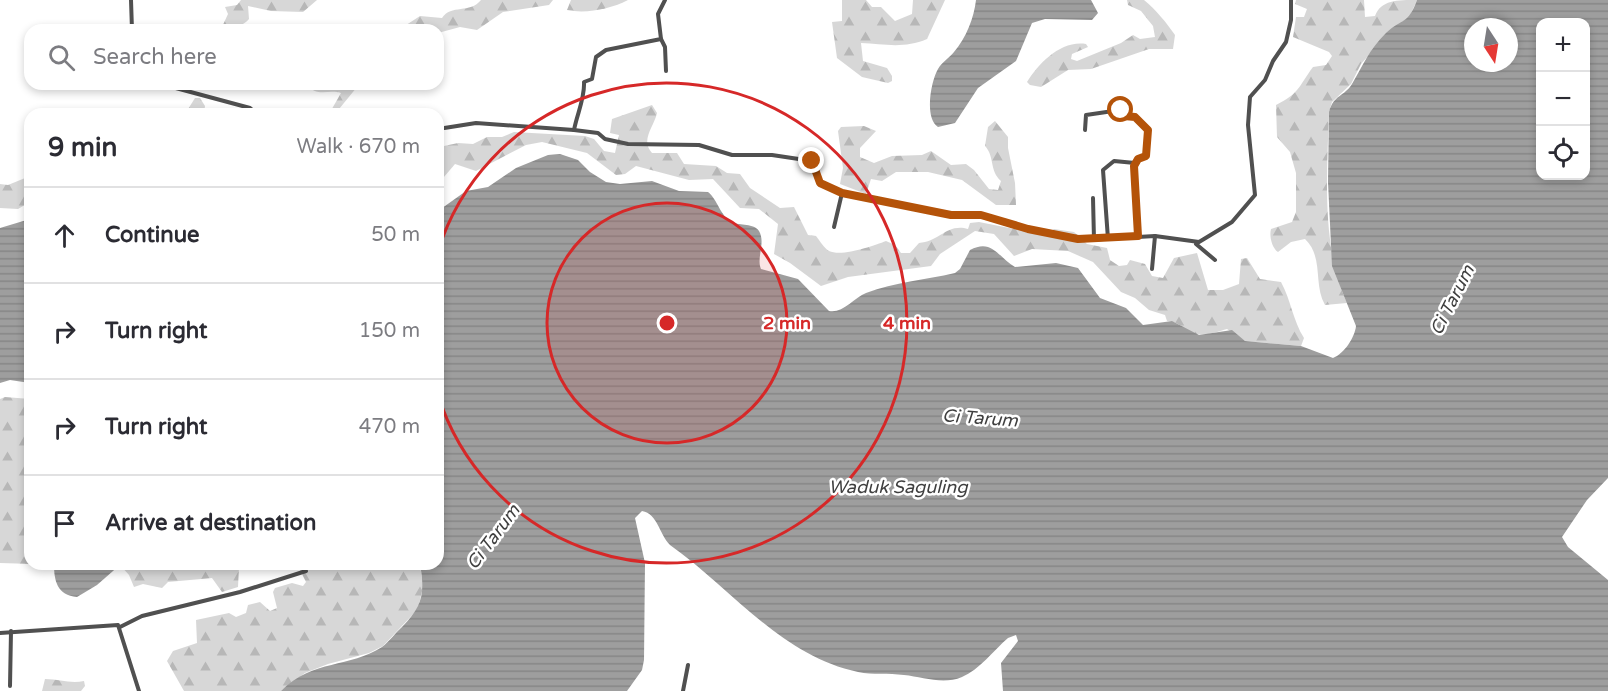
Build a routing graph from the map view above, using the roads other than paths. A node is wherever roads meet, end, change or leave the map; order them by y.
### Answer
1 (131, 0) edge
2 (665, 0) edge
3 (1291, 0) edge
4 (132, 24) edge
5 (661, 39) junction
6 (666, 71) dead end
7 (188, 90) edge
8 (250, 108) edge
9 (444, 128) edge
10 (1085, 129) dead end
11 (574, 130) junction
12 (1135, 163) junction
13 (842, 193) junction
14 (1094, 198) dead end
15 (834, 227) dead end
16 (1138, 236) junction
17 (1155, 236) junction
18 (1108, 238) junction
19 (1094, 240) junction
20 (1195, 243) junction
21 (1215, 260) dead end
22 (1152, 269) dead end
23 (306, 571) dead end
24 (120, 627) junction
25 (11, 631) junction
26 (0, 633) edge
27 (688, 665) dead end
28 (10, 686) dead end
29 (138, 691) edge
30 (683, 691) edge

1 - 4 street
2 - 5 street
3 - 20 street
5 - 6 street
5 - 11 street
7 - 8 street
9 - 11 street
10 - 12 street
11 - 13 street
12 - 16 street
12 - 18 street
13 - 15 street
13 - 19 street
14 - 19 street
16 - 17 street
16 - 18 street
17 - 20 street
17 - 22 street
18 - 19 street
20 - 21 street
23 - 24 street
24 - 25 street
24 - 29 street
25 - 26 street
25 - 28 street
27 - 30 street

